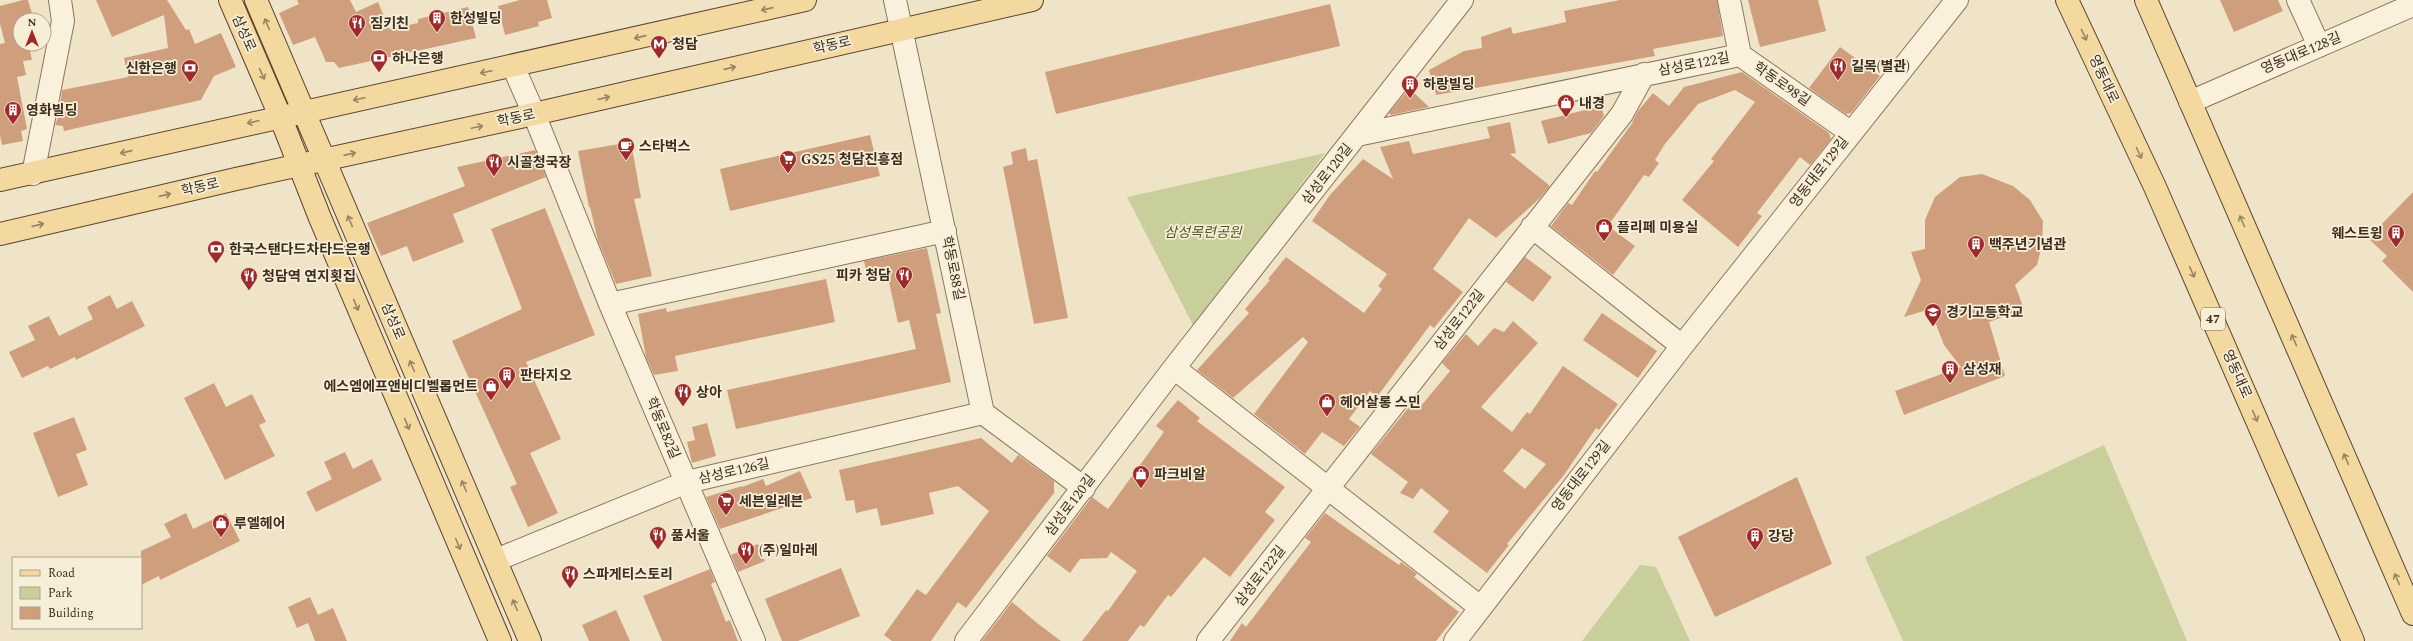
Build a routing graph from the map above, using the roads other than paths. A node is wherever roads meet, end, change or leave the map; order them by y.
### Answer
1 (60, 0) edge
2 (230, 0) edge
3 (256, 0) edge
4 (805, 0) edge
5 (894, 0) edge
6 (1032, 0) edge
7 (1462, 0) edge
8 (1729, 0) edge
9 (1958, 0) edge
10 (2067, 0) edge
11 (2146, 0) edge
12 (2298, 0) edge
13 (2413, 5) edge
14 (901, 30) junction
15 (2319, 46) junction
16 (1740, 55) junction
17 (513, 66) junction
18 (1644, 74) junction
19 (2190, 102) junction
20 (305, 111) junction
21 (534, 114) junction
22 (280, 116) junction
23 (1850, 132) junction
24 (1357, 135) junction
25 (325, 160) junction
26 (298, 165) junction
27 (33, 174) junction
28 (0, 180) edge
29 (1532, 227) junction
30 (945, 231) junction
31 (0, 234) edge
32 (610, 304) junction
33 (1682, 346) junction
34 (1174, 368) junction
35 (982, 413) junction
36 (687, 482) junction
37 (1084, 488) junction
38 (1328, 489) junction
39 (496, 560) junction
40 (1480, 607) junction
41 (2413, 614) edge
42 (500, 641) edge
43 (530, 641) edge
44 (754, 641) edge
45 (966, 641) edge
46 (1208, 641) edge
47 (1454, 641) edge
48 (2354, 641) edge

1 - 27 street
2 -> 22 main road, 삼성로
20 -> 3 main road, 삼성로
4 -> 17 main road
5 - 14 street, 학동로88길
6 - 14 main road, 학동로
7 - 24 street
8 - 16 street, 학동로98길
9 - 23 street, 영동대로129길
10 -> 48 main road, 영동대로 / 47
11 - 19 main road
12 - 15 street
13 - 15 street, 영동대로128길
21 -> 14 main road, 학동로
14 - 30 street, 학동로88길
15 - 19 street, 영동대로128길
16 - 18 street, 삼성로122길
16 - 23 street, 학동로98길
17 -> 20 main road
17 - 21 street, 학동로82길
18 - 24 street, 삼성로120길
18 - 29 street, 삼성로122길
41 -> 19 main road
20 - 22 main road
20 - 25 main road, 삼성로
25 -> 21 main road, 학동로
21 - 32 street, 학동로82길
22 - 26 main road, 삼성로
22 -> 27 main road
23 - 33 street, 영동대로129길
24 - 34 street, 삼성로120길
25 - 26 main road, 학동로
39 -> 25 main road, 삼성로
31 -> 26 main road, 학동로
26 -> 42 main road, 삼성로
27 - 28 main road
29 - 33 street
29 - 38 street, 삼성로122길
30 - 32 street
30 - 35 street, 학동로88길
32 - 36 street, 학동로82길
33 - 40 street, 영동대로129길
34 - 37 street, 삼성로120길
34 - 38 street
35 - 36 street, 삼성로126길
35 - 37 street
36 - 39 street, 삼성로126길
36 - 44 street, 학동로82길
37 - 45 street, 삼성로120길
38 - 40 street
38 - 46 street, 삼성로122길
43 -> 39 main road, 삼성로
40 - 47 street, 영동대로129길

